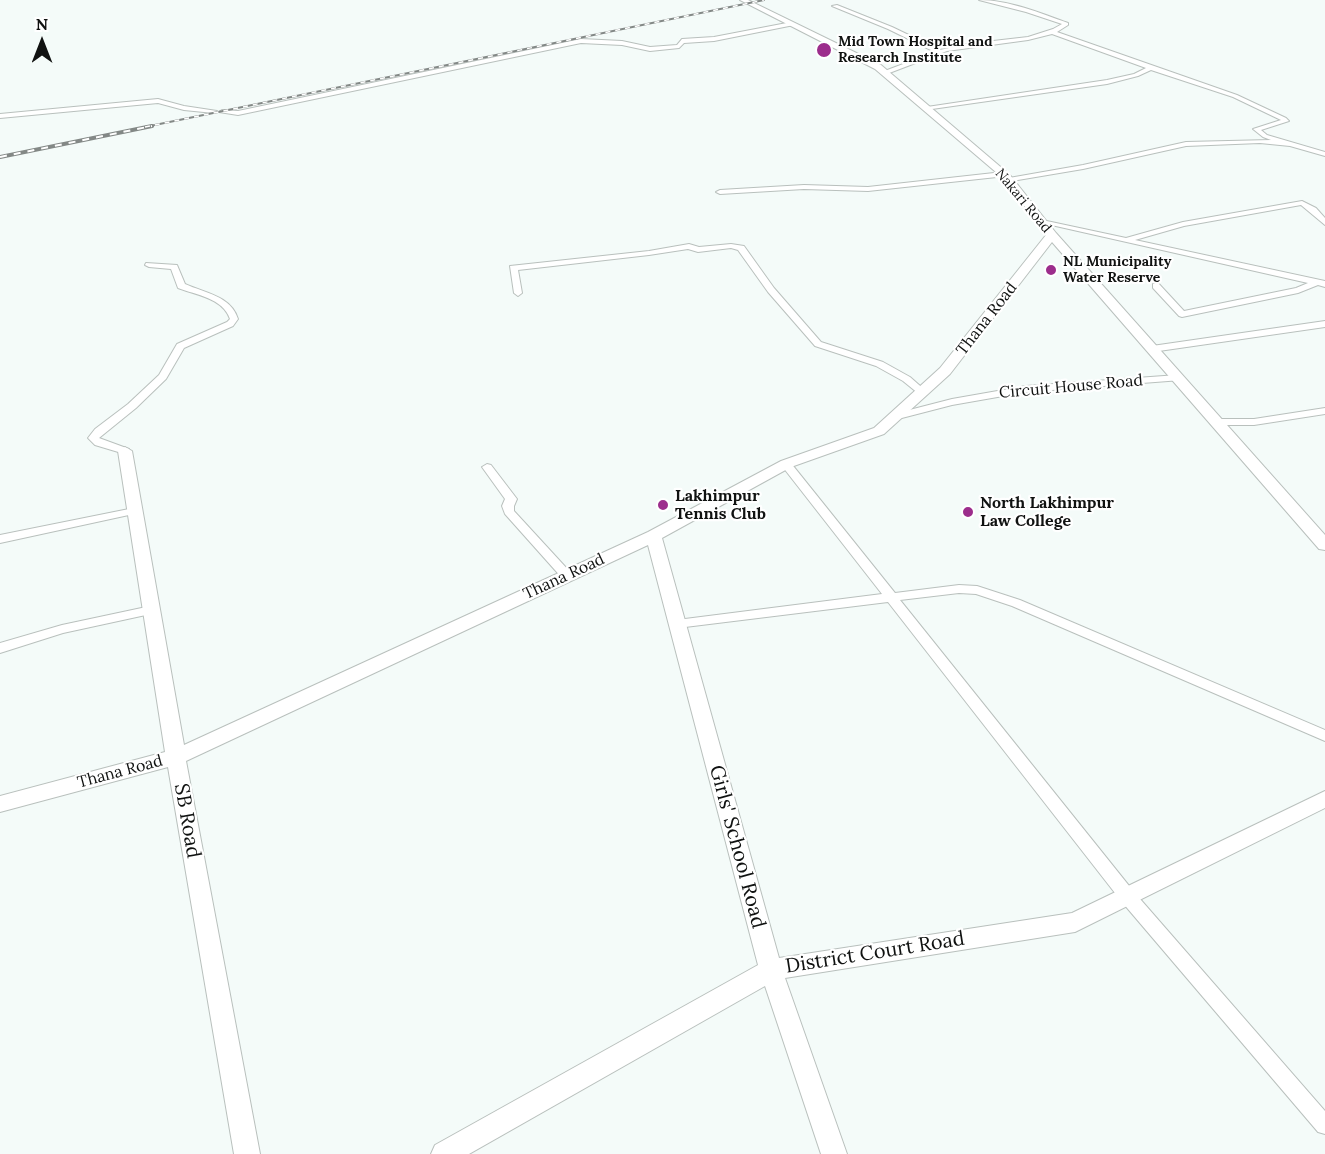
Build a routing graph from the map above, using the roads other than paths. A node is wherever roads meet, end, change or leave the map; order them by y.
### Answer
1 (743, 0) edge
2 (982, 0) edge
3 (835, 6) dead end
4 (792, 24) junction
5 (1050, 31) junction
6 (940, 52) junction
7 (1151, 68) junction
8 (884, 73) junction
9 (927, 109) junction
10 (0, 116) edge
11 (1293, 144) junction
12 (1325, 154) edge
13 (1006, 177) junction
14 (720, 192) dead end
15 (1324, 219) edge
16 (1047, 229) junction
17 (1128, 240) junction
18 (1038, 253) junction
19 (1070, 256) junction
20 (149, 265) dead end
21 (1319, 284) edge
22 (1156, 286) dead end
23 (518, 292) dead end
24 (1325, 293) edge
25 (1325, 324) edge
26 (1152, 349) junction
27 (1178, 378) junction
28 (922, 392) junction
29 (1325, 411) edge
30 (894, 417) junction
31 (1216, 422) junction
32 (125, 451) joint
33 (786, 464) junction
34 (487, 467) dead end
35 (134, 511) junction
36 (654, 536) junction
37 (0, 538) edge
38 (1323, 539) edge
39 (567, 576) junction
40 (892, 597) junction
41 (151, 610) junction
42 (677, 624) junction
43 (0, 648) edge
44 (1325, 736) edge
45 (176, 757) junction
46 (1325, 800) edge
47 (0, 804) edge
48 (1128, 897) junction
49 (771, 969) junction
50 (1325, 1125) edge
51 (247, 1154) edge
52 (444, 1154) edge
53 (834, 1154) edge

1 - 4 street, Nakari Road
2 - 5 street
3 - 6 street
4 - 8 street, Nakari Road
4 - 10 street
5 - 6 street
5 - 7 street
6 - 8 street
7 - 9 street
7 - 11 street
8 - 9 street, Nakari Road
9 - 13 street, Nakari Road
11 - 12 street
11 - 13 street
13 - 14 street
13 - 16 street, Nakari Road
15 - 17 street
16 - 17 street
16 - 18 street, Thana Road
16 - 19 street, Nakari Road
17 - 21 street
18 - 19 street
18 - 28 street, Thana Road
19 - 26 street, Nakari Road
20 - 32 street
21 - 22 street
21 - 24 street
23 - 28 street
25 - 26 street
26 - 27 street, Nakari Road
27 - 30 street, Circuit House Road
27 - 31 street, Nakari Road
28 - 30 street, Thana Road
29 - 31 street
30 - 33 street, Thana Road
31 - 38 street, Nakari Road
32 - 35 street, SB Road
33 - 36 street, Thana Road
33 - 40 street
34 - 39 street
35 - 37 street
35 - 41 street, SB Road
36 - 39 street, Thana Road
36 - 42 street, Girls' School Road
39 - 45 street, Thana Road
40 - 42 street
40 - 44 street
40 - 48 street
41 - 43 street
41 - 45 street, SB Road
42 - 49 street, Girls' School Road
45 - 47 street, Thana Road
45 - 51 street, SB Road
46 - 48 street, District Court Road
48 - 49 street, District Court Road
48 - 50 street
49 - 52 street, District Court Road
49 - 53 street, Girls' School Road

